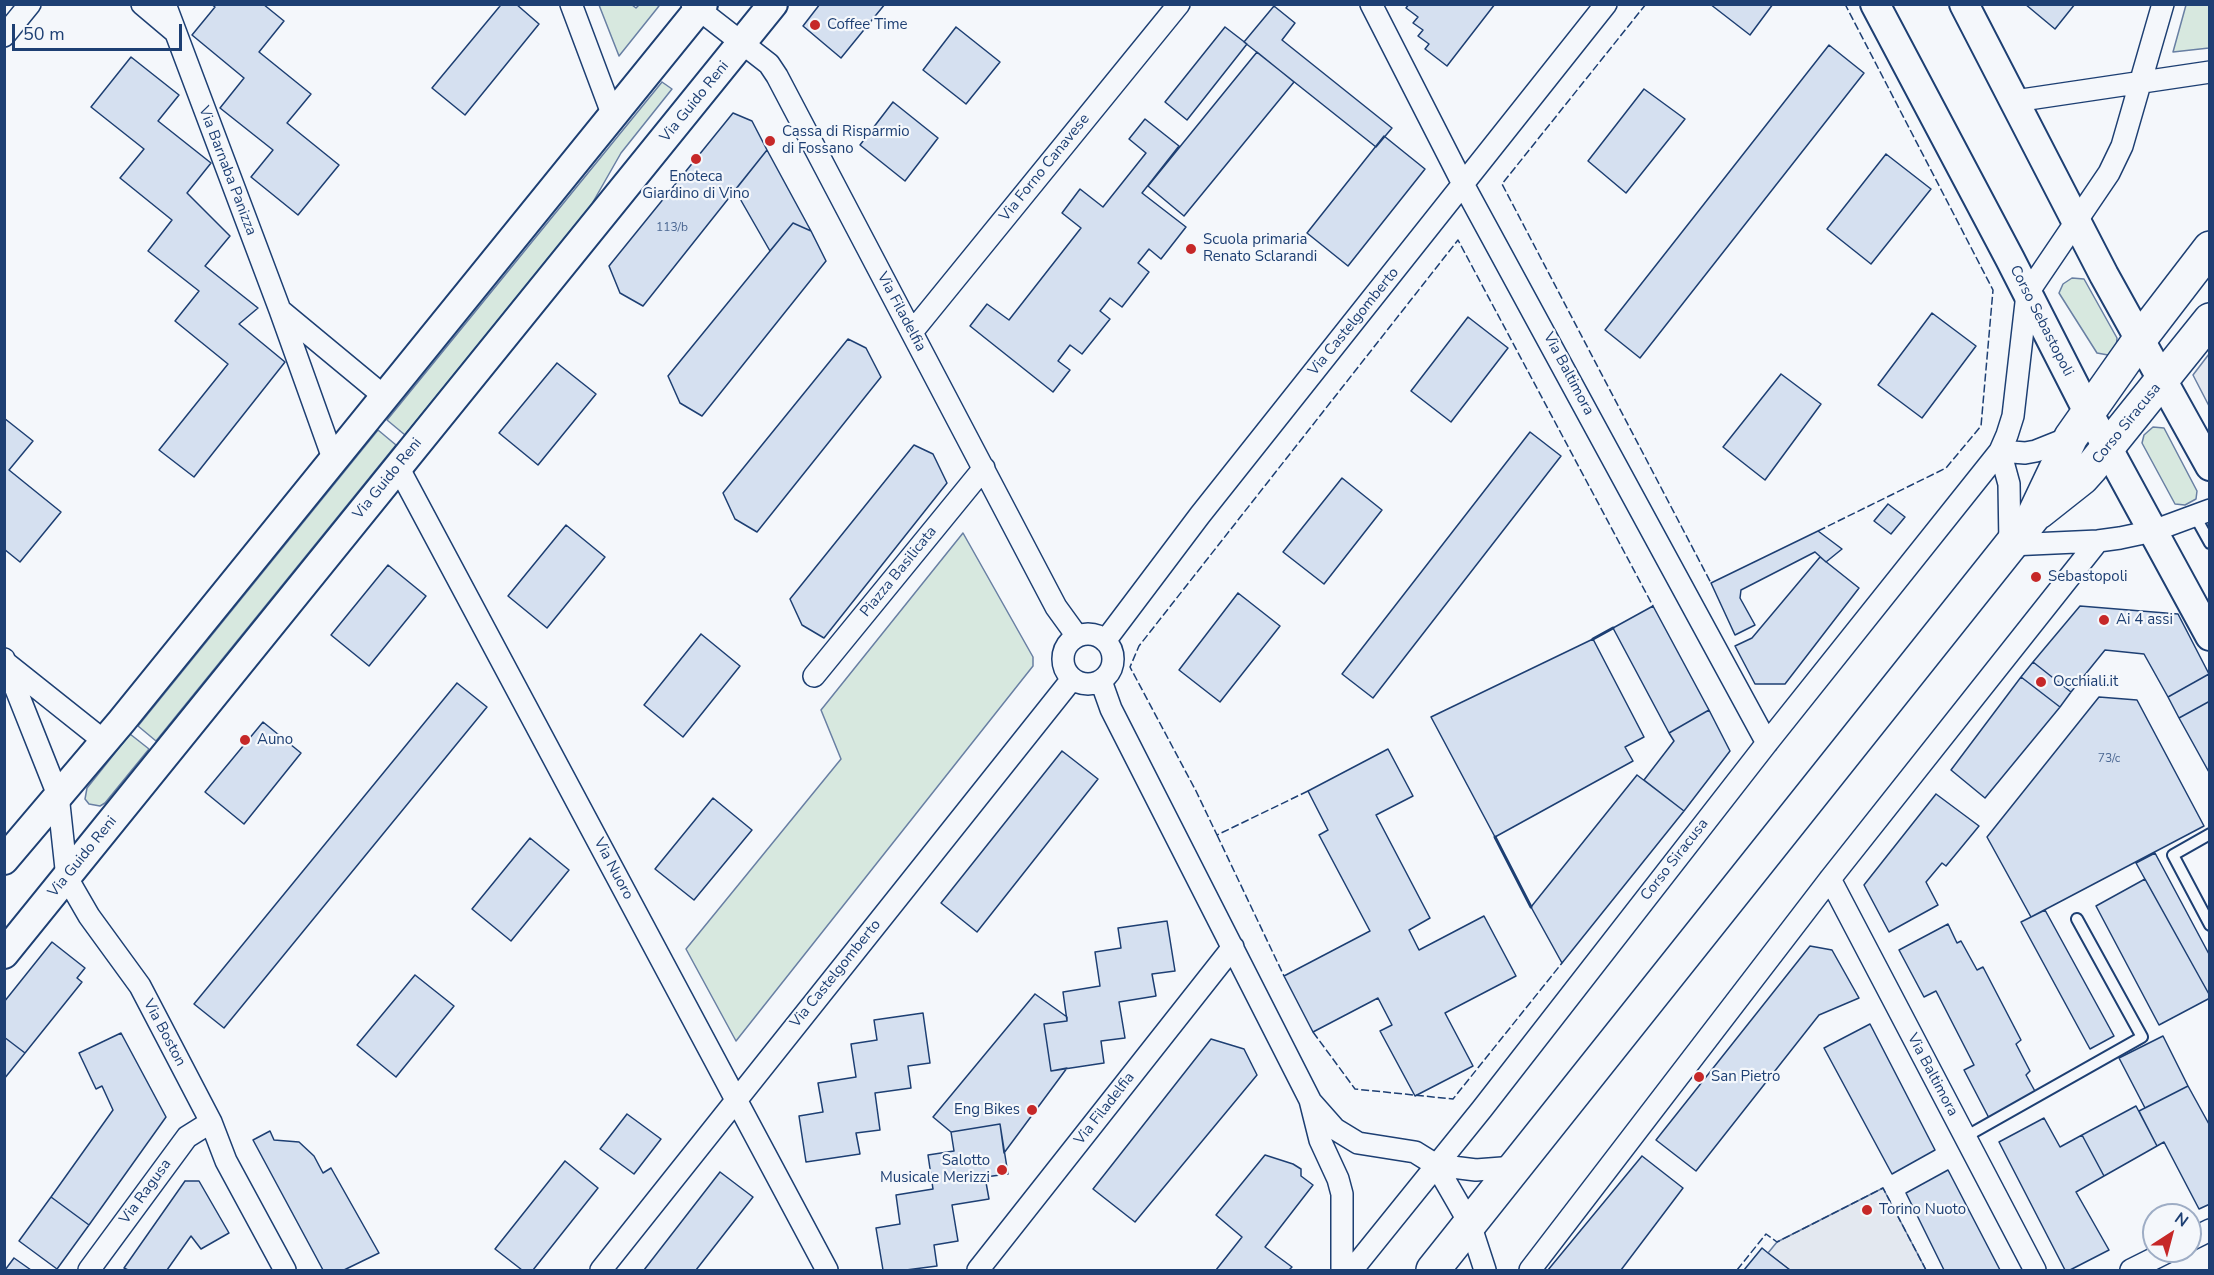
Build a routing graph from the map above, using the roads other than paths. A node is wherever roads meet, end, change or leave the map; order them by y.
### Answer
1 (30, 4) edge
2 (142, 4) edge
3 (165, 4) edge
4 (571, 4) edge
5 (773, 4) edge
6 (1179, 4) edge
7 (1371, 4) edge
8 (1605, 4) edge
9 (1875, 4) edge
10 (1964, 4) edge
11 (2163, 4) edge
12 (698, 6) edge
13 (6, 31) edge
14 (174, 32) junction
15 (743, 42) junction
16 (2210, 72) edge
17 (2142, 83) junction
18 (2015, 101) junction
19 (613, 116) junction
20 (1463, 184) junction
21 (2077, 221) junction
22 (2210, 248) edge
23 (2027, 294) junction
24 (280, 310) junction
25 (2210, 320) edge
26 (912, 332) junction
27 (2140, 339) junction
28 (2162, 379) junction
29 (385, 396) junction
30 (2079, 424) junction
31 (2107, 448) junction
32 (2000, 451) junction
33 (334, 461) junction
34 (2210, 466) edge
35 (398, 467) junction
36 (984, 468) junction
37 (2202, 513) edge
38 (2033, 517) junction
39 (2153, 531) junction
40 (2098, 541) junction
41 (2210, 543) edge
42 (2010, 545) junction
43 (1077, 636) junction
44 (2210, 636) edge
45 (1105, 641) junction
46 (5, 661) edge
47 (814, 676) dead end
48 (1072, 679) junction
49 (1101, 681) junction
50 (104, 741) junction
51 (1767, 743) junction
52 (58, 795) junction
53 (2210, 834) edge
54 (4, 860) edge
55 (67, 878) junction
56 (1830, 879) junction
57 (2078, 919) dead end
58 (2210, 925) edge
59 (1233, 947) junction
60 (4, 954) edge
61 (736, 1100) junction
62 (1310, 1100) junction
63 (211, 1122) junction
64 (1965, 1137) junction
65 (1436, 1165) junction
66 (1515, 1167) junction
67 (1470, 1224) junction
68 (2145, 1263) edge
69 (89, 1270) edge
70 (285, 1270) edge
71 (601, 1270) edge
72 (827, 1270) edge
73 (978, 1270) edge
74 (1342, 1270) edge
75 (1352, 1270) edge
76 (1433, 1270) edge
77 (1485, 1270) edge
78 (1530, 1270) edge
79 (2035, 1270) edge
80 (2131, 1270) edge

1 - 13 street
2 - 14 street, Via Barnaba Panizza
3 - 14 street, Via Barnaba Panizza
4 - 19 street
5 - 15 main road, Via Guido Reni
6 - 26 street, Via Forno Canavese
7 - 20 street, Via Baltimora
8 - 20 street, Via Castelgomberto
9 - 23 main road, Corso Sebastopoli
10 - 18 main road
11 - 17 street, Corso Siracusa
12 - 15 street, Via Filadelfia
12 - 19 main road
14 - 24 street, Via Barnaba Panizza
15 - 26 street, Via Filadelfia
15 - 35 main road, Via Guido Reni
16 - 17 street
17 - 18 street
17 - 21 street, Corso Siracusa
18 - 21 main road
19 - 29 main road
20 - 45 street, Via Castelgomberto
20 - 51 street, Via Baltimora
21 - 23 street, Corso Siracusa
21 - 27 main road
22 - 27 main road, Corso Siracusa
23 - 30 main road, Corso Sebastopoli
23 - 32 street, Corso Siracusa
24 - 29 street, Via Barnaba Panizza
24 - 33 street, Via Barnaba Panizza
25 - 28 main road, Corso Siracusa
26 - 36 street, Via Filadelfia
27 - 28 main road
27 - 30 main road, Corso Siracusa
28 - 31 main road, Corso Siracusa
28 - 34 main road
29 - 33 main road
30 - 31 main road, Corso Sebastopoli
30 - 32 street
30 - 38 main road, Corso Siracusa
31 - 38 main road, Corso Siracusa
31 - 39 main road, Corso Sebastopoli
32 - 42 street
32 - 51 street, Corso Siracusa
33 - 50 main road
35 - 55 main road, Via Guido Reni
35 - 61 street, Via Nuoro
36 - 43 street, Via Filadelfia
36 - 47 street, Piazza Basilicata
37 - 39 street
37 - 41 lane
38 - 42 main road, Corso Siracusa
39 - 40 street
39 - 44 main road, Corso Sebastopoli
40 - 42 street
40 - 56 street
42 - 66 main road, Corso Siracusa
43 - 45 street
43 - 48 street
45 - 49 street
46 - 50 street
46 - 52 street, Via Boston
48 - 49 street
48 - 61 street, Via Castelgomberto
49 - 59 street
50 - 52 main road
51 - 65 street, Corso Siracusa
52 - 54 main road
52 - 55 street, Via Boston
53 - 58 lane
55 - 60 main road, Via Guido Reni
55 - 63 street, Via Boston
56 - 64 street, Via Baltimora
56 - 78 street
57 - 64 lane
59 - 62 street
59 - 73 street, Via Filadelfia
61 - 71 street, Via Castelgomberto
61 - 72 street, Via Nuoro
62 - 65 street
62 - 74 street
63 - 69 street, Via Ragusa
63 - 70 street, Via Boston
64 - 79 street, Via Baltimora
65 - 66 street
65 - 67 street
65 - 75 street, Corso Siracusa
66 - 67 main road, Corso Siracusa
67 - 76 main road, Corso Siracusa
67 - 77 street
68 - 80 street

